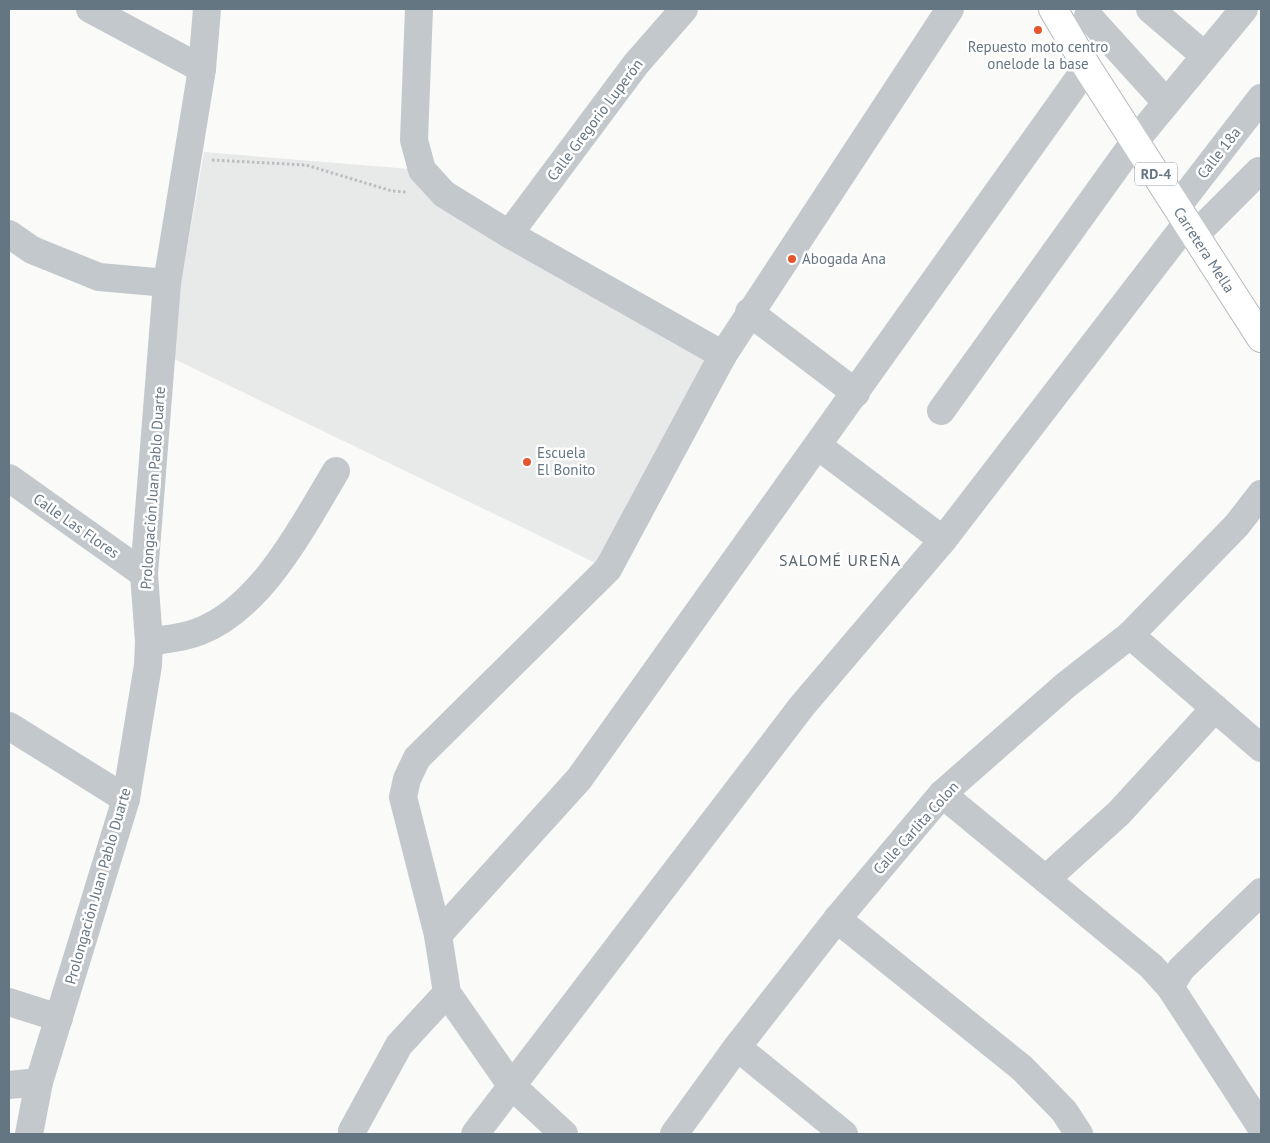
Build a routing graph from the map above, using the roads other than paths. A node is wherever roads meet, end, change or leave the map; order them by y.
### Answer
1 (90, 9) edge
2 (207, 9) edge
3 (419, 9) edge
4 (684, 9) edge
5 (950, 9) edge
6 (1053, 9) edge
7 (1150, 9) edge
8 (1244, 9) edge
9 (1091, 13) edge
10 (1070, 39) junction
11 (1205, 56) junction
12 (1087, 67) junction
13 (202, 69) junction
14 (1261, 98) edge
15 (1166, 102) junction
16 (1135, 141) junction
17 (1259, 171) dead end
18 (1186, 222) junction
19 (9, 234) edge
20 (510, 234) junction
21 (167, 283) junction
22 (750, 312) junction
23 (1261, 338) edge
24 (723, 355) junction
25 (856, 393) junction
26 (942, 411) dead end
27 (818, 446) junction
28 (336, 471) dead end
29 (9, 478) edge
30 (1261, 494) edge
31 (943, 540) junction
32 (144, 574) junction
33 (1130, 635) junction
34 (149, 642) junction
35 (1215, 708) junction
36 (9, 726) edge
37 (1261, 748) edge
38 (942, 794) junction
39 (126, 799) junction
40 (1046, 879) junction
41 (1261, 892) edge
42 (836, 919) junction
43 (438, 935) junction
44 (1170, 987) junction
45 (447, 993) junction
46 (9, 1002) edge
47 (58, 1018) junction
48 (737, 1047) junction
49 (39, 1082) junction
50 (9, 1085) edge
51 (511, 1085) junction
52 (1261, 1126) edge
53 (352, 1131) dead end
54 (29, 1134) edge
55 (475, 1134) edge
56 (564, 1134) edge
57 (674, 1134) edge
58 (844, 1134) edge
59 (1078, 1134) edge

1 - 13 street
2 - 13 street, Prolongación Juan Pablo Duarte
3 - 20 street
4 - 20 street, Calle Gregorio Luperón
5 - 22 street
6 - 10 main road, Carretera Mella / RD-4
7 - 11 street
8 - 11 street
9 - 10 street
9 - 15 street
10 - 12 main road, Carretera Mella / RD-4
11 - 15 street
12 - 16 main road, Carretera Mella / RD-4
12 - 25 street
13 - 21 street, Prolongación Juan Pablo Duarte
14 - 18 street, Calle 18a
15 - 16 street
16 - 18 main road, Carretera Mella / RD-4
16 - 26 street
17 - 18 street
18 - 23 main road, Carretera Mella / RD-4
18 - 31 street
19 - 21 street
20 - 24 street
21 - 32 street, Prolongación Juan Pablo Duarte
22 - 24 street
22 - 25 street
24 - 43 street
25 - 27 street
27 - 31 street
27 - 43 street
28 - 34 street
29 - 32 street, Calle Las Flores
30 - 33 street, Calle Carlita Colon
31 - 51 street
32 - 34 street, Prolongación Juan Pablo Duarte
33 - 35 street
33 - 38 street, Calle Carlita Colon
34 - 39 street, Prolongación Juan Pablo Duarte
35 - 37 street
35 - 40 street
36 - 39 street
38 - 40 street
38 - 42 street, Calle Carlita Colon
39 - 47 street, Prolongación Juan Pablo Duarte
40 - 44 street
41 - 44 street
42 - 48 street, Calle Carlita Colon
42 - 59 street
43 - 45 street
44 - 52 street
45 - 51 street
45 - 53 street
46 - 47 street
47 - 49 street, Prolongación Juan Pablo Duarte
48 - 57 street, Calle Carlita Colon
48 - 58 street
49 - 50 street
49 - 54 street, Prolongación Juan Pablo Duarte
51 - 55 street
51 - 56 street

